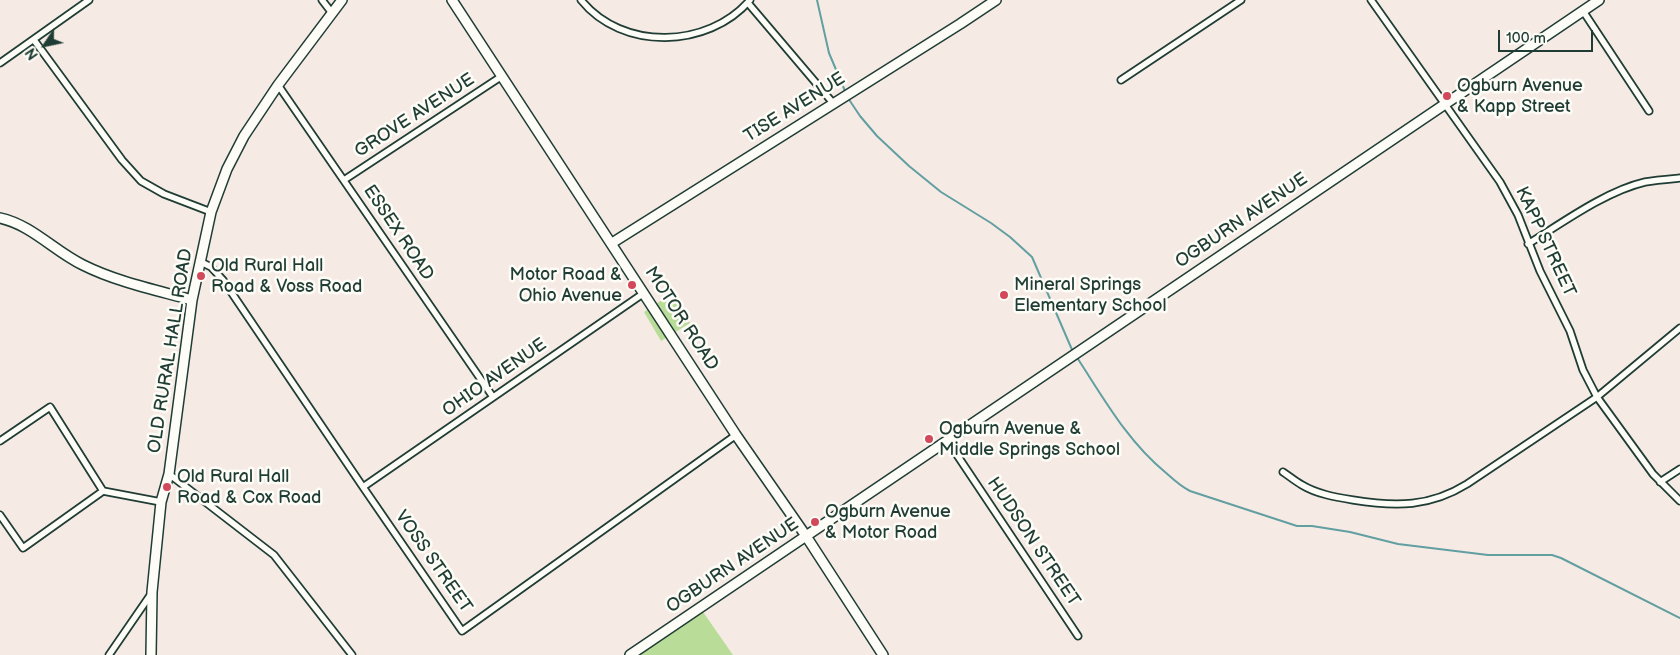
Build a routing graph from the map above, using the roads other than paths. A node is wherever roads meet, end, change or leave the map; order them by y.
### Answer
1 (88, 0) edge
2 (322, 0) edge
3 (342, 0) edge
4 (452, 0) edge
5 (581, 0) edge
6 (996, 0) edge
7 (1241, 0) edge
8 (1371, 0) edge
9 (1599, 0) edge
10 (749, 2) edge
11 (1584, 11) junction
12 (332, 13) junction
13 (34, 40) junction
14 (0, 63) edge
15 (502, 76) junction
16 (1121, 80) dead end
17 (278, 85) junction
18 (834, 102) junction
19 (1444, 104) junction
20 (1649, 110) dead end
21 (1680, 178) edge
22 (344, 180) junction
23 (212, 212) junction
24 (0, 218) edge
25 (612, 243) junction
26 (1528, 244) junction
27 (201, 262) junction
28 (644, 293) junction
29 (192, 300) junction
30 (1680, 328) edge
31 (494, 397) junction
32 (1597, 397) junction
33 (736, 435) junction
34 (946, 440) junction
35 (0, 441) edge
36 (1680, 469) edge
37 (1283, 472) dead end
38 (169, 474) junction
39 (1660, 482) junction
40 (363, 487) junction
41 (103, 491) junction
42 (1680, 501) edge
43 (161, 502) junction
44 (0, 515) edge
45 (806, 536) junction
46 (152, 592) junction
47 (1078, 636) dead end
48 (109, 655) edge
49 (152, 655) edge
50 (352, 655) edge
51 (630, 655) edge
52 (884, 655) edge

1 - 13 street
2 - 12 street
3 - 12 street, OLD RURAL HALL ROAD
4 - 15 street, MOTOR ROAD
5 - 10 street
6 - 18 street, TISE AVENUE
7 - 16 street
8 - 19 street, KAPP STREET
9 - 11 street, OGBURN AVENUE
10 - 18 street
11 - 19 street, OGBURN AVENUE
11 - 20 street
12 - 17 street, OLD RURAL HALL ROAD
13 - 14 street
13 - 23 street
15 - 22 street, GROVE AVENUE
15 - 25 street, MOTOR ROAD
17 - 22 street, ESSEX ROAD
17 - 23 street, OLD RURAL HALL ROAD
18 - 25 street, TISE AVENUE
19 - 26 street, KAPP STREET
19 - 34 street, OGBURN AVENUE
21 - 26 street
22 - 31 street, ESSEX ROAD
23 - 27 street, OLD RURAL HALL ROAD
24 - 29 street
25 - 28 street, MOTOR ROAD
26 - 32 street, KAPP STREET
27 - 29 street, OLD RURAL HALL ROAD
27 - 40 street, VOSS STREET
28 - 31 street, OHIO AVENUE
28 - 33 street, MOTOR ROAD
29 - 38 street, OLD RURAL HALL ROAD
30 - 32 street
31 - 40 street, OHIO AVENUE
32 - 37 street
32 - 39 street, KAPP STREET
33 - 40 street, VOSS STREET
33 - 45 street, MOTOR ROAD
34 - 45 street, OGBURN AVENUE
34 - 47 street, HUDSON STREET
35 - 41 street
36 - 39 street
38 - 43 street, OLD RURAL HALL ROAD
38 - 50 street
39 - 42 street, KAPP STREET
41 - 43 street
41 - 44 street
43 - 46 street, OLD RURAL HALL ROAD
45 - 51 street, OGBURN AVENUE
45 - 52 street, MOTOR ROAD
46 - 48 street
46 - 49 street, OLD RURAL HALL ROAD

